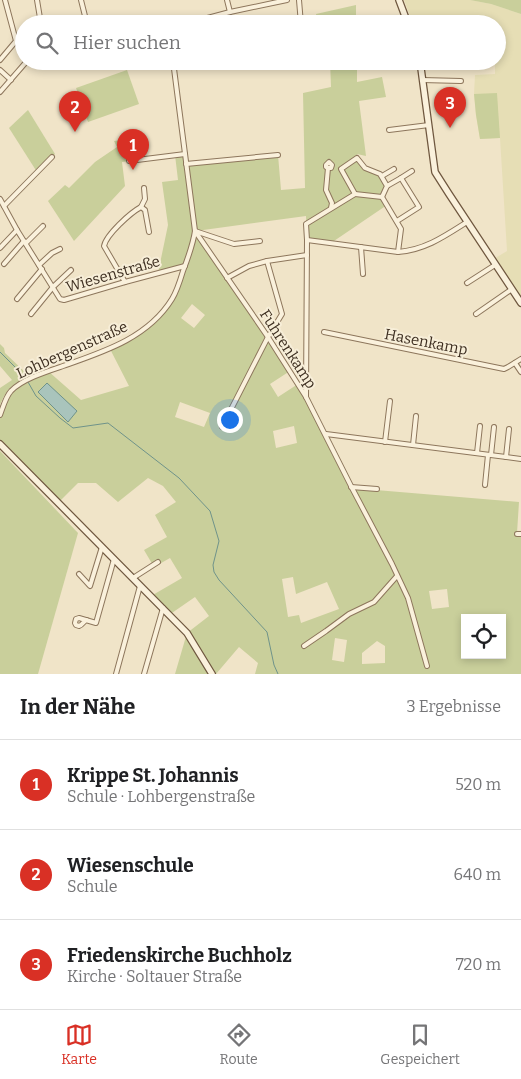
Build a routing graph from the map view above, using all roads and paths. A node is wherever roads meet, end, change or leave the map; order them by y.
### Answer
1 (37, 0) edge
2 (81, 0) edge
3 (226, 0) edge
4 (287, 0) edge
5 (299, 0) edge
6 (399, 0) edge
7 (5, 1) edge
8 (230, 12) junction
9 (40, 15) edge
10 (85, 15) edge
11 (219, 15) edge
12 (300, 15) edge
13 (405, 15) edge
14 (15, 38) edge
15 (15, 43) edge
16 (0, 60) edge
17 (0, 70) edge
18 (19, 70) edge
19 (174, 70) edge
20 (421, 70) edge
21 (11, 80) junction
22 (422, 80) junction
23 (461, 81) dead end
24 (0, 92) edge
25 (428, 125) junction
26 (389, 130) dead end
27 (184, 154) junction
28 (278, 155) dead end
29 (52, 157) dead end
30 (129, 161) dead end
31 (186, 164) junction
32 (328, 168) dead end
33 (394, 169) dead end
34 (412, 171) dead end
35 (382, 176) junction
36 (401, 178) junction
37 (387, 186) junction
38 (144, 188) dead end
39 (355, 194) junction
40 (382, 197) junction
41 (2, 203) edge
42 (141, 207) junction
43 (329, 210) junction
44 (397, 222) junction
45 (467, 222) junction
46 (43, 226) dead end
47 (17, 230) junction
48 (195, 231) junction
49 (149, 232) dead end
50 (307, 240) junction
51 (260, 241) dead end
52 (25, 242) junction
53 (361, 247) junction
54 (0, 248) edge
55 (60, 249) dead end
56 (398, 252) junction
57 (307, 255) junction
58 (267, 261) junction
59 (494, 262) junction
60 (4, 264) dead end
61 (39, 264) junction
62 (185, 266) junction
63 (42, 269) junction
64 (71, 270) dead end
65 (364, 274) dead end
66 (228, 278) junction
67 (125, 282) junction
68 (467, 283) dead end
69 (53, 287) junction
70 (512, 289) junction
71 (17, 299) dead end
72 (521, 303) edge
73 (31, 314) dead end
74 (476, 314) dead end
75 (324, 332) dead end
76 (268, 337) junction
77 (521, 359) edge
78 (515, 363) junction
79 (521, 372) edge
80 (306, 397) junction
81 (390, 401) dead end
82 (0, 415) edge
83 (416, 416) dead end
84 (480, 426) dead end
85 (222, 427) dead end
86 (494, 427) dead end
87 (509, 429) dead end
88 (326, 434) junction
89 (384, 442) junction
90 (0, 444) edge
91 (413, 445) junction
92 (477, 454) junction
93 (490, 455) junction
94 (506, 457) junction
95 (521, 459) edge
96 (485, 484) dead end
97 (351, 487) junction
98 (377, 488) dead end
99 (102, 547) junction
100 (114, 559) junction
101 (158, 562) dead end
102 (79, 574) dead end
103 (397, 576) junction
104 (133, 578) junction
105 (140, 586) junction
106 (163, 608) junction
107 (87, 620) dead end
108 (304, 646) dead end
109 (427, 666) dead end
110 (116, 674) edge
111 (144, 674) edge
112 (212, 674) edge

1 - 9 street
2 - 10 street
3 - 8 street
4 - 8 street
5 - 12 street
6 - 13 street
7 - 14 street
8 - 11 street
15 - 16 street
17 - 21 street
18 - 21 street
19 - 27 street, Lohbergenstraße
20 - 22 street
21 - 24 street
22 - 23 street
22 - 25 street
25 - 26 street
25 - 45 street
27 - 30 street
27 - 31 street, Lohbergenstraße
28 - 31 street
29 - 41 street
31 - 48 street, Lohbergenstraße
32 - 43 street
33 - 35 street
34 - 36 street
35 - 37 street
35 - 39 street
36 - 37 street
36 - 44 street
37 - 40 street
38 - 42 street
39 - 40 street
39 - 43 street
40 - 44 street
41 - 47 street, Wiesenstraße
42 - 49 street
42 - 67 street
43 - 50 street
44 - 56 street
45 - 56 street
45 - 59 street
46 - 52 street
47 - 52 street, Wiesenstraße
47 - 54 street
48 - 51 street
48 - 62 street, Lohbergenstraße
48 - 66 street, Fuhrenkamp
50 - 53 street
50 - 57 street
52 - 60 street
52 - 61 street, Wiesenstraße
53 - 56 street
53 - 65 street
55 - 61 street
57 - 58 street
57 - 80 street
58 - 66 street
58 - 76 street
59 - 68 street
59 - 70 street
61 - 63 street, Wiesenstraße
62 - 67 street, Wiesenstraße
62 - 82 street, Lohbergenstraße
63 - 69 street, Wiesenstraße
63 - 71 street
64 - 69 street, Wiesenstraße
66 - 76 street, Fuhrenkamp
67 - 69 street, Wiesenstraße
69 - 73 street, Wiesenstraße
70 - 72 street
70 - 74 street
75 - 78 street, Hasenkamp
76 - 80 street, Fuhrenkamp
76 - 85 street
77 - 78 street, Hasenkamp
78 - 79 street
80 - 88 street, Fuhrenkamp
81 - 89 street
83 - 91 street
84 - 92 street
86 - 93 street
87 - 94 street
88 - 89 street
88 - 97 street, Fuhrenkamp
89 - 91 street
90 - 99 street
91 - 92 street
92 - 93 street
93 - 94 street
93 - 96 street
94 - 95 street
97 - 98 street
97 - 103 street, Fuhrenkamp
99 - 100 street
99 - 102 street
100 - 104 street
100 - 107 street
101 - 104 street
103 - 108 street
103 - 109 street, Fuhrenkamp
104 - 105 street
105 - 106 street
105 - 110 street
106 - 111 street
106 - 112 street

